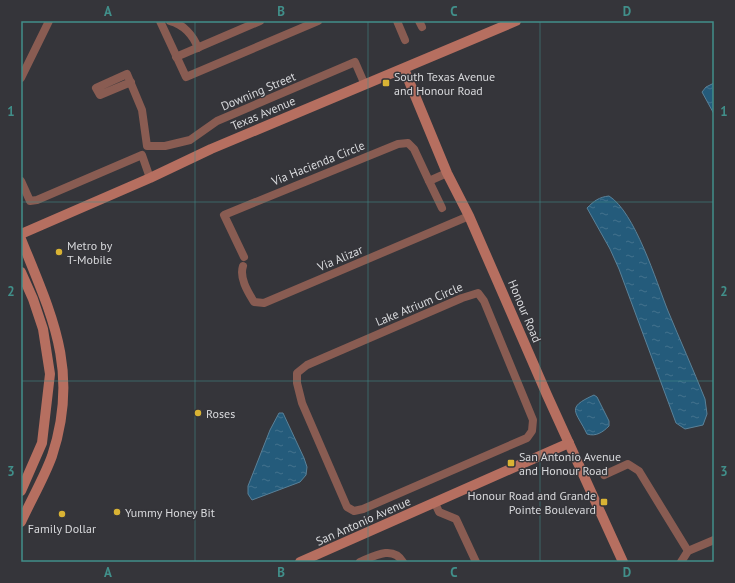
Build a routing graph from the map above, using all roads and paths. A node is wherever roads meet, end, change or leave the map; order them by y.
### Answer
1 (49, 21) edge
2 (260, 21) edge
3 (317, 21) edge
4 (397, 21) edge
5 (516, 21) edge
6 (165, 22) edge
7 (405, 40) dead end
8 (198, 48) junction
9 (176, 57) junction
10 (404, 69) junction
11 (21, 78) edge
12 (131, 82) dead end
13 (365, 85) junction
14 (447, 173) junction
15 (150, 178) junction
16 (429, 180) junction
17 (21, 181) edge
18 (442, 208) dead end
19 (469, 216) junction
20 (21, 234) edge
21 (21, 239) edge
22 (244, 257) dead end
23 (243, 266) dead end
24 (21, 272) edge
25 (46, 420) junction
26 (60, 423) junction
27 (569, 443) junction
28 (604, 475) dead end
29 (21, 491) edge
30 (435, 503) junction
31 (363, 510) joint
32 (21, 522) edge
33 (714, 540) edge
34 (688, 551) junction
35 (300, 562) edge
36 (360, 562) edge
37 (403, 562) edge
38 (476, 562) edge
39 (623, 562) edge
40 (681, 562) edge

1 - 11 street
2 - 8 street
3 - 9 street
4 - 7 street
5 - 10 street, Texas Avenue
6 - 8 street
6 - 9 street
8 - 9 street
10 - 13 street, Texas Avenue
10 - 14 street, Honour Road
12 - 13 street, Downing Street
13 - 15 street, Texas Avenue
14 - 16 street
14 - 19 street, Honour Road
15 - 17 street
15 - 20 street, Texas Avenue
16 - 18 street
16 - 22 street, Via Hacienda Circle
19 - 23 street, Via Alizar
19 - 27 street, Honour Road
21 - 26 street
24 - 25 street
25 - 26 street
25 - 29 street
26 - 32 street
27 - 30 street, San Antonio Avenue
27 - 39 street, Honour Road
28 - 34 street
30 - 35 street, San Antonio Avenue
30 - 38 street
31 - 31 street, Lake Atrium Circle
33 - 34 street
34 - 40 street
36 - 37 street

